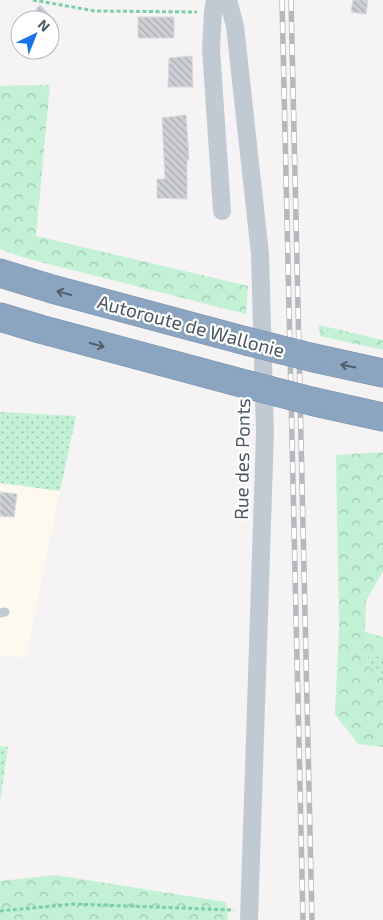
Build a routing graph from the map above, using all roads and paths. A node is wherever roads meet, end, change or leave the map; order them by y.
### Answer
1 (33, 0) edge
2 (228, 0) edge
3 (214, 6) edge
4 (222, 211) dead end
5 (0, 273) edge
6 (0, 317) edge
7 (383, 374) edge
8 (383, 417) edge
9 (0, 911) edge
10 (249, 915) edge

1 - 3 path
2 - 10 street, Rue des Ponts
3 - 4 street
7 -> 5 highway, Autoroute de Wallonie, bridge
6 -> 8 highway, bridge
9 - 10 path

